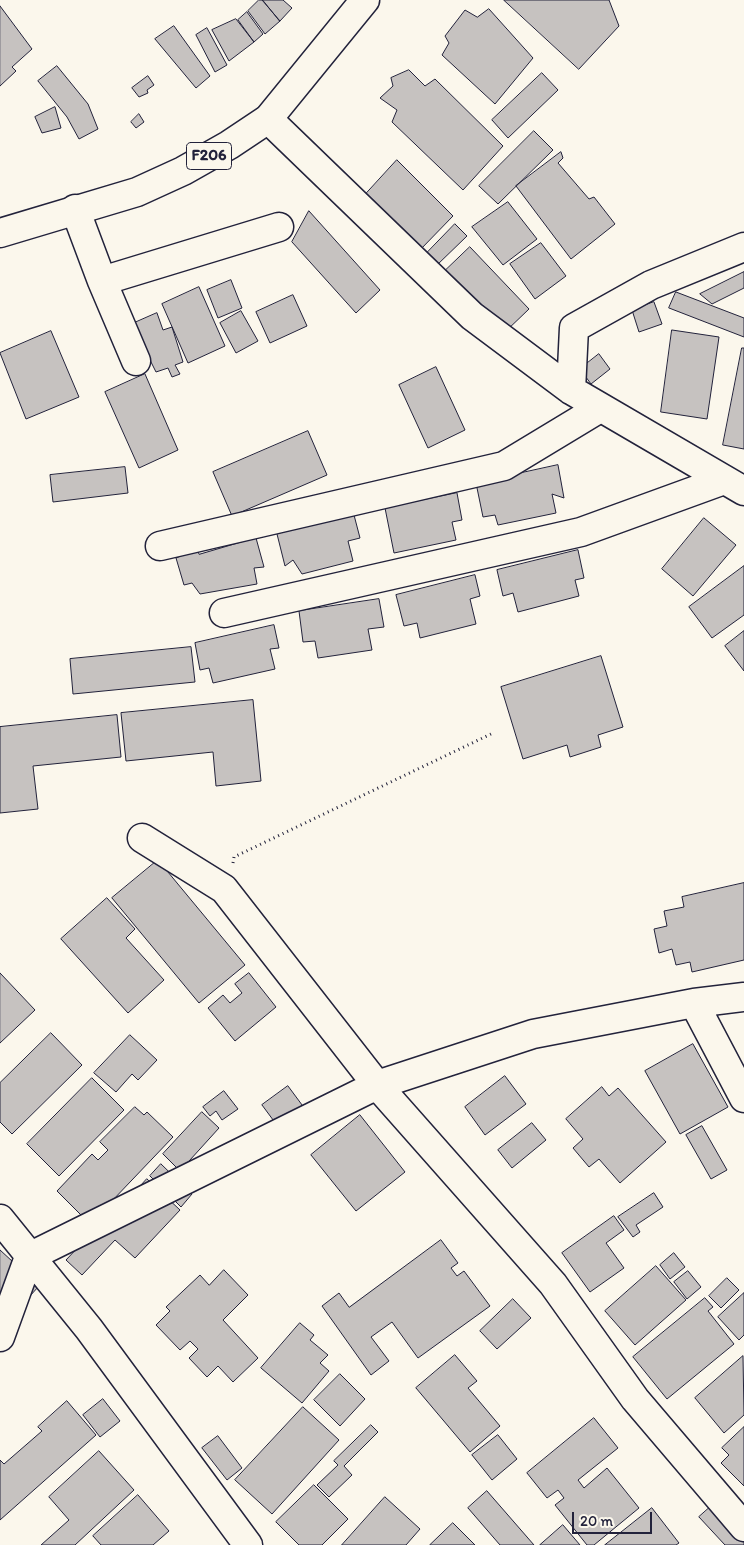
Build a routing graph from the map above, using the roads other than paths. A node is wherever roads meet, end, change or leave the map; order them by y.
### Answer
1 (365, 0) edge
2 (268, 119) junction
3 (75, 209) junction
4 (279, 227) dead end
5 (0, 233) edge
6 (744, 247) edge
7 (102, 280) junction
8 (136, 361) dead end
9 (571, 390) junction
10 (600, 408) junction
11 (734, 486) edge
12 (160, 546) dead end
13 (224, 614) dead end
14 (142, 838) dead end
15 (744, 998) edge
16 (694, 1003) junction
17 (377, 1085) junction
18 (744, 1098) edge
19 (0, 1219) edge
20 (30, 1257) junction
21 (0, 1338) edge
22 (744, 1526) edge
23 (248, 1545) edge

1 - 2 street, F206
2 - 3 street, F206
2 - 9 street
3 - 5 street, F206
3 - 7 street
4 - 7 street
6 - 9 street
7 - 8 street
9 - 10 street
10 - 11 street
10 - 12 street
11 - 13 street
14 - 17 street
15 - 16 street
16 - 17 street
16 - 18 street
17 - 20 street
17 - 22 street
19 - 20 street
20 - 21 street
20 - 23 street

